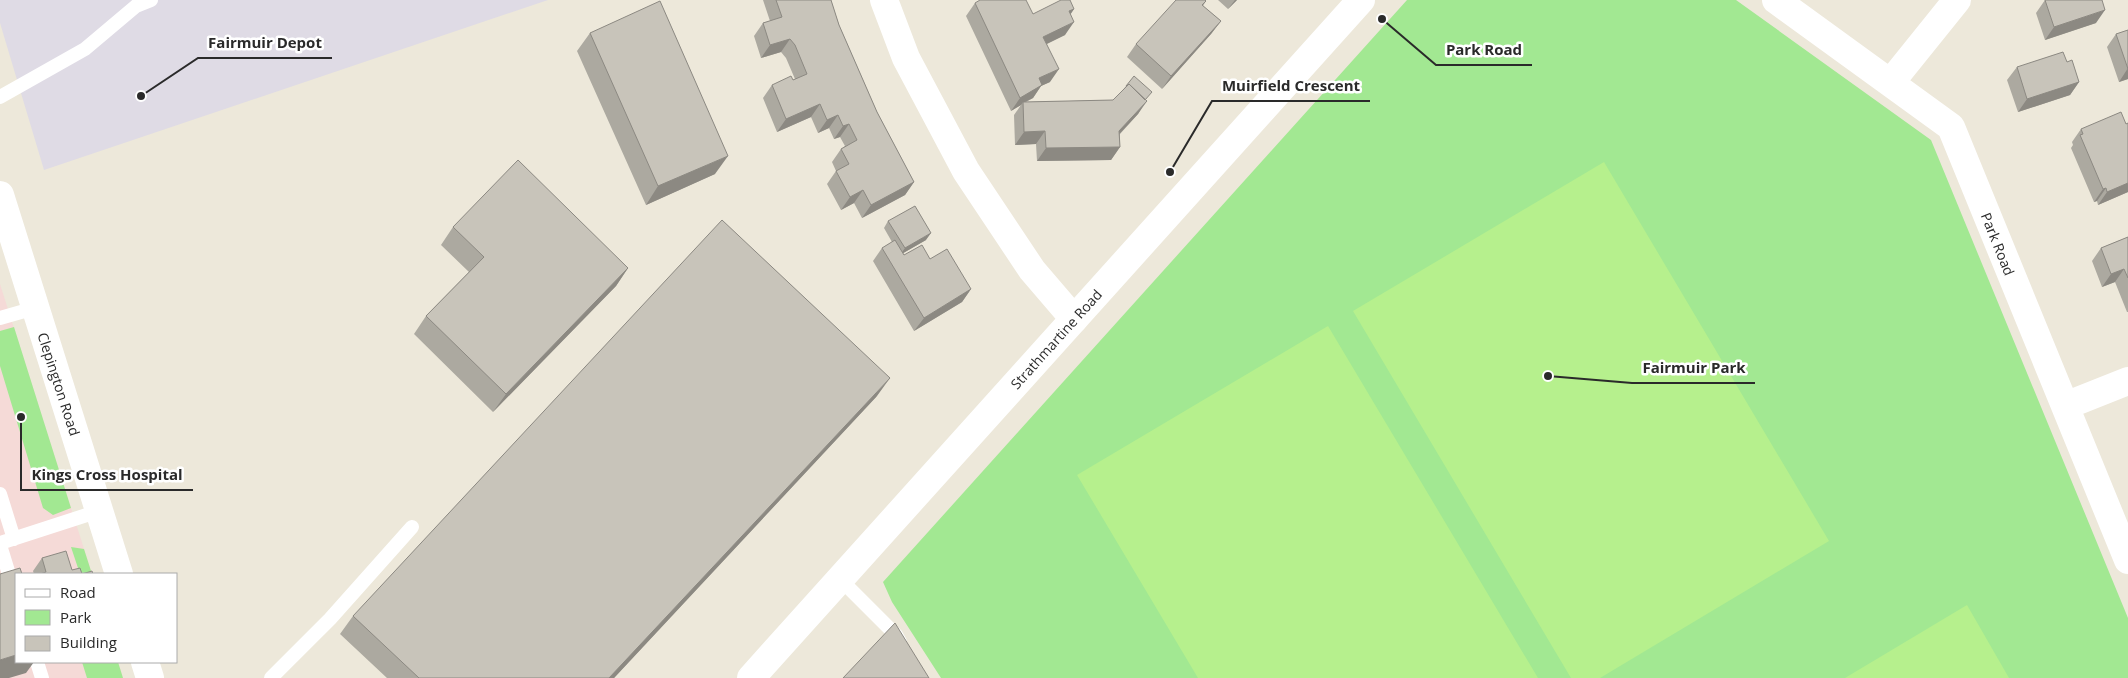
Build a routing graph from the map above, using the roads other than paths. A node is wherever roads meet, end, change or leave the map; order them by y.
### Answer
1 (151, 0) edge
2 (884, 0) edge
3 (1361, 0) edge
4 (1776, 0) edge
5 (1957, 0) edge
6 (1891, 82) junction
7 (0, 96) edge
8 (0, 194) edge
9 (35, 308) junction
10 (0, 318) edge
11 (1074, 319) junction
12 (2128, 380) edge
13 (2065, 406) junction
14 (0, 494) edge
15 (99, 511) junction
16 (412, 527) dead end
17 (14, 539) junction
18 (0, 544) edge
19 (2128, 560) edge
20 (119, 573) edge
21 (840, 579) junction
22 (15, 594) edge
23 (906, 652) edge
24 (36, 663) edge
25 (145, 663) edge
26 (755, 677) edge
27 (41, 678) edge
28 (150, 678) edge
29 (271, 678) edge

1 - 7 lane
2 - 11 street
3 - 11 street, Strathmartine Road
4 - 6 street, Park Road
5 - 6 street
6 - 13 street, Park Road
8 - 9 street, Clepington Road
9 - 10 lane
9 - 15 street, Clepington Road
11 - 21 street, Strathmartine Road
12 - 13 street
13 - 19 street, Park Road
14 - 17 lane
15 - 17 lane
15 - 20 street, Clepington Road
16 - 29 lane
17 - 18 lane
18 - 22 lane
21 - 23 lane
21 - 26 street, Strathmartine Road
24 - 27 lane
25 - 28 street

